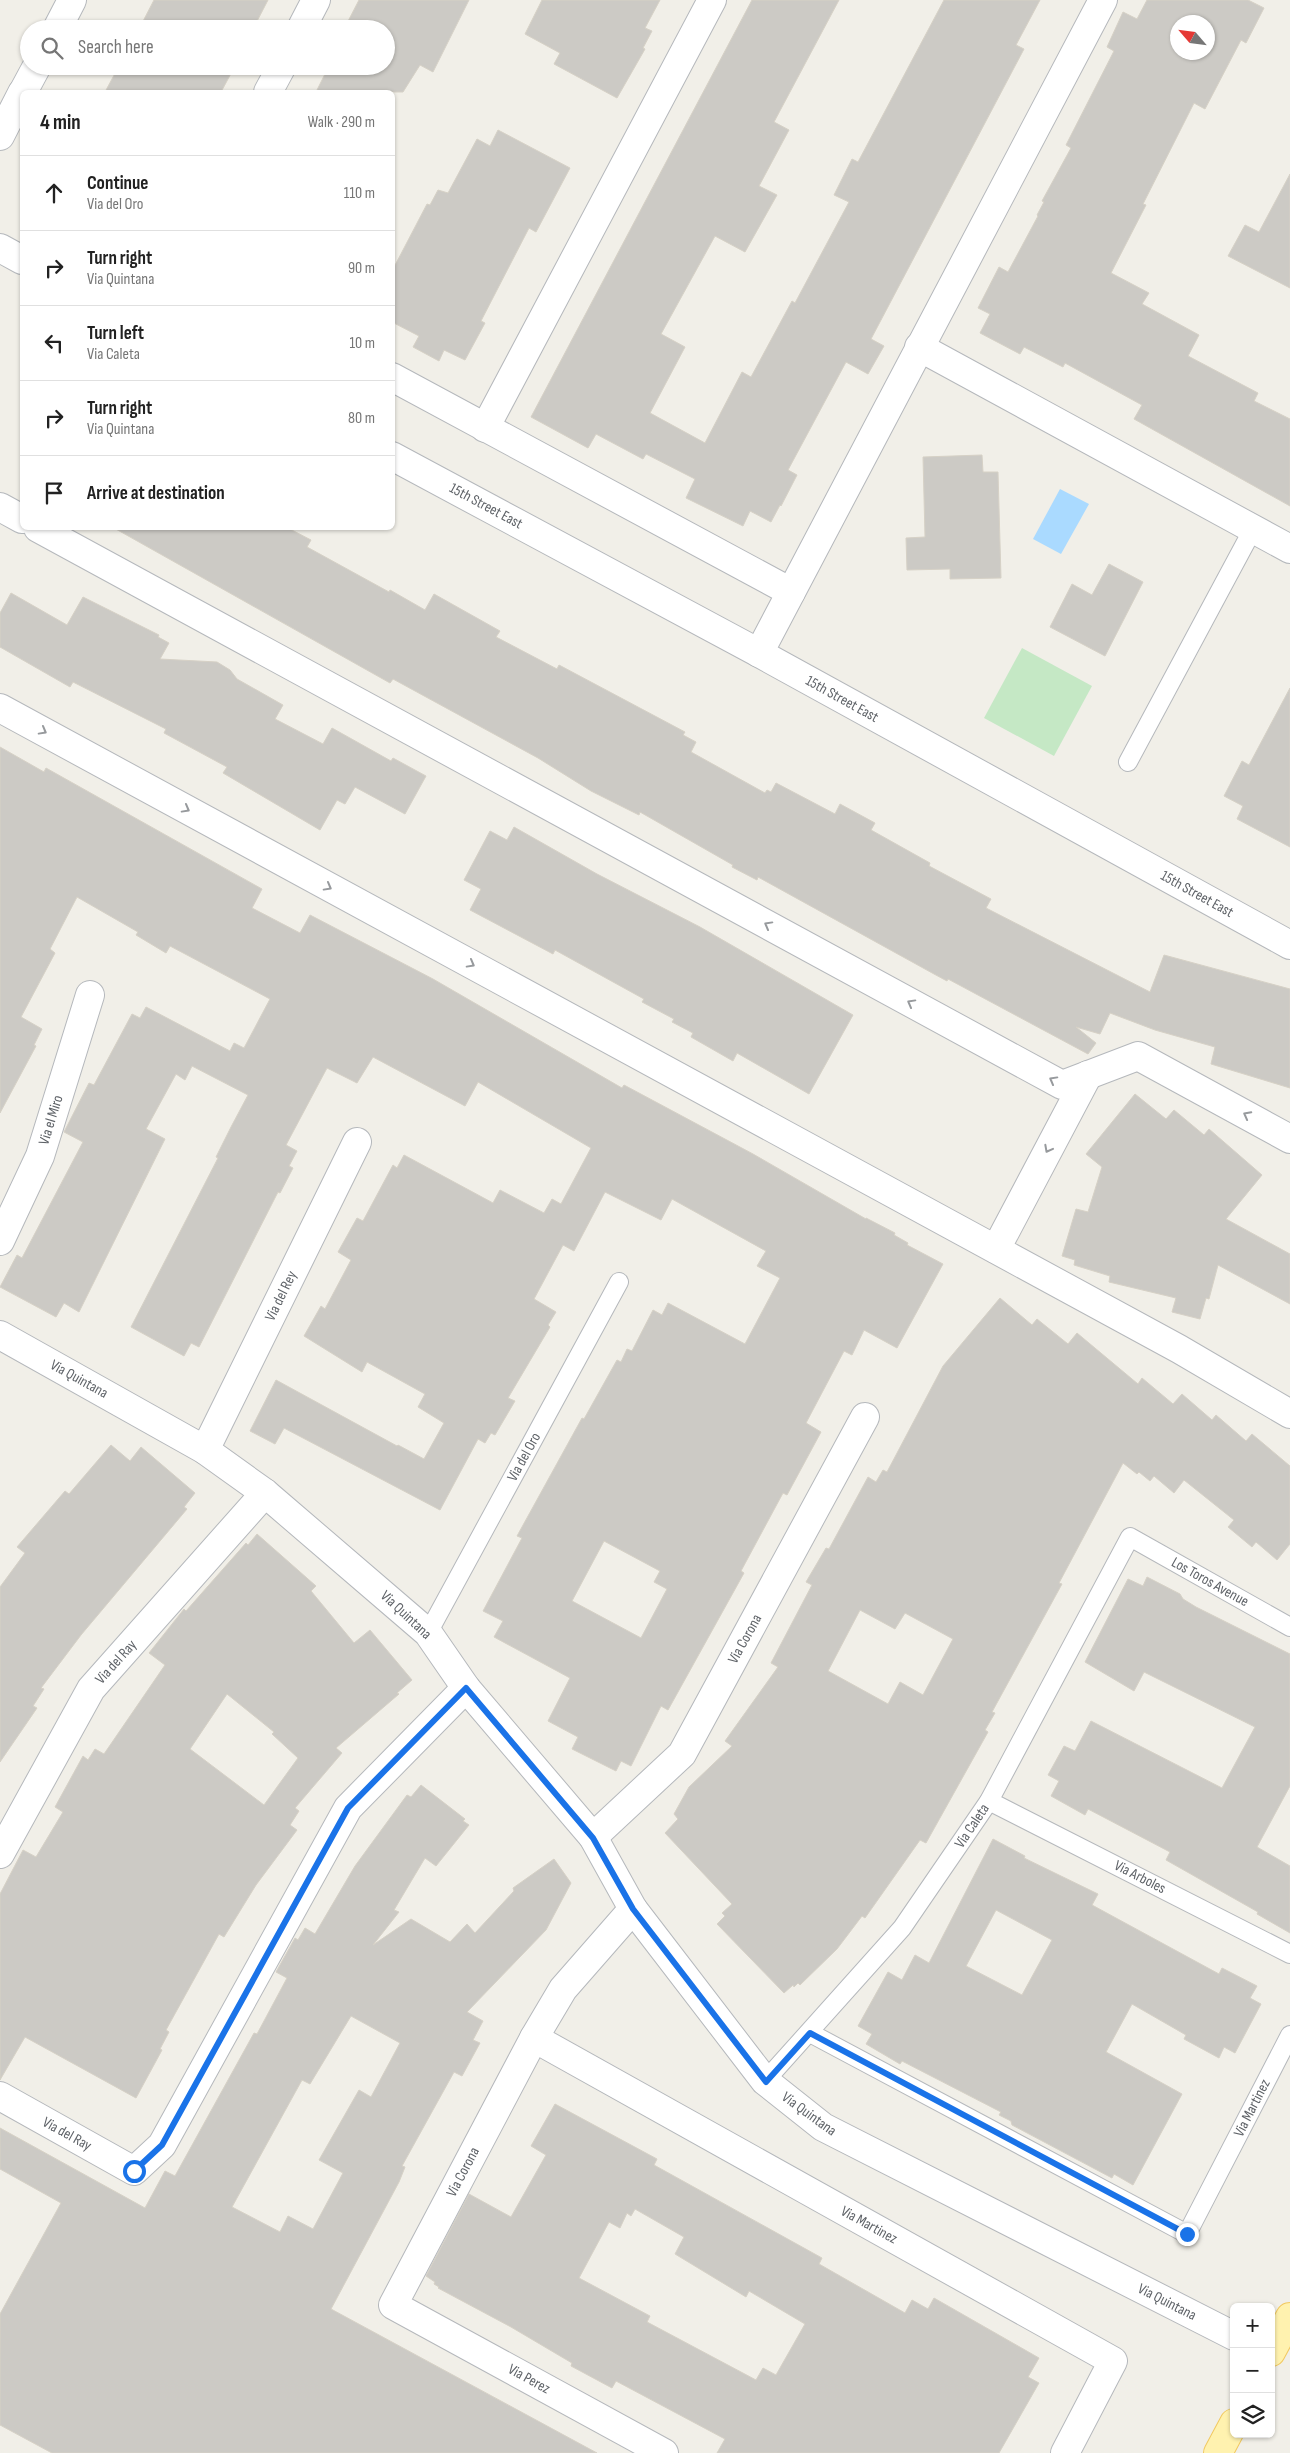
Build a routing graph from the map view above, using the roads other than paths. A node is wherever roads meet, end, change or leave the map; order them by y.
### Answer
1 (72, 0) edge
2 (316, 0) edge
3 (712, 0) edge
4 (1103, 0) edge
5 (62, 20) edge
6 (306, 20) edge
7 (32, 75) edge
8 (277, 75) edge
9 (25, 90) edge
10 (269, 90) edge
11 (20, 99) edge
12 (0, 136) edge
13 (0, 248) edge
14 (20, 259) edge
15 (919, 347) junction
16 (395, 379) edge
17 (485, 428) junction
18 (395, 458) edge
19 (0, 507) edge
20 (20, 518) edge
21 (1253, 529) junction
22 (42, 530) edge
23 (1290, 549) edge
24 (791, 592) junction
25 (759, 653) junction
26 (0, 708) edge
27 (1128, 762) dead end
28 (1290, 945) edge
29 (90, 994) dead end
30 (1088, 1075) junction
31 (1290, 1139) edge
32 (357, 1142) dead end
33 (0, 1241) edge
34 (996, 1250) junction
35 (619, 1282) dead end
36 (0, 1335) edge
37 (1290, 1414) edge
38 (866, 1417) dead end
39 (206, 1450) junction
40 (266, 1493) junction
41 (1130, 1537) joint
42 (1290, 1627) edge
43 (428, 1633) junction
44 (466, 1688) junction
45 (989, 1801) junction
46 (593, 1838) junction
47 (0, 1854) edge
48 (633, 1909) junction
49 (1290, 1954) edge
50 (810, 2033) junction
51 (1290, 2034) edge
52 (534, 2038) junction
53 (766, 2082) junction
54 (0, 2096) edge
55 (393, 2305) joint
56 (1290, 2317) edge
57 (1230, 2334) edge
58 (1273, 2348) edge
59 (1230, 2430) edge
60 (664, 2453) edge
61 (1065, 2453) edge
62 (1218, 2453) edge

1 - 5 street
2 - 6 street
3 - 17 street
4 - 15 street
7 - 9 street
8 - 10 street
11 - 12 street
13 - 14 street
15 - 21 street
15 - 24 street
16 - 17 street
17 - 24 street
18 - 25 street, 15th Street East
19 - 20 street
21 - 23 street
21 - 27 lane
30 -> 22 street
24 - 25 street
25 - 28 street, 15th Street East
26 -> 34 street
29 - 33 street, Via el Miro
31 -> 30 street
30 -> 34 street
32 - 39 street, Via del Rey
34 - 37 street
35 - 43 lane, Via del Oro
36 - 39 street, Via Quintana
38 - 46 street, Via Corona
39 - 40 street, Via Quintana
40 - 43 street, Via Quintana
40 - 47 street, Via del Ray
41 - 42 lane, Los Toros Avenue
41 - 45 lane, Via Caleta
43 - 44 street, Via Quintana
44 - 46 street, Via Quintana
44 - 54 street, Via del Ray
45 - 49 lane, Via Arboles
45 - 50 lane, Via Caleta
46 - 48 street, Via Quintana
48 - 52 street, Via Corona
48 - 53 street, Via Quintana
50 - 51 lane, Via Martinez
50 - 53 lane, Via Caleta
52 - 55 street, Via Corona
52 - 61 street, Via Martinez
53 - 57 street, Via Quintana
55 - 60 street, Via Perez
56 - 58 main road
59 - 62 main road

